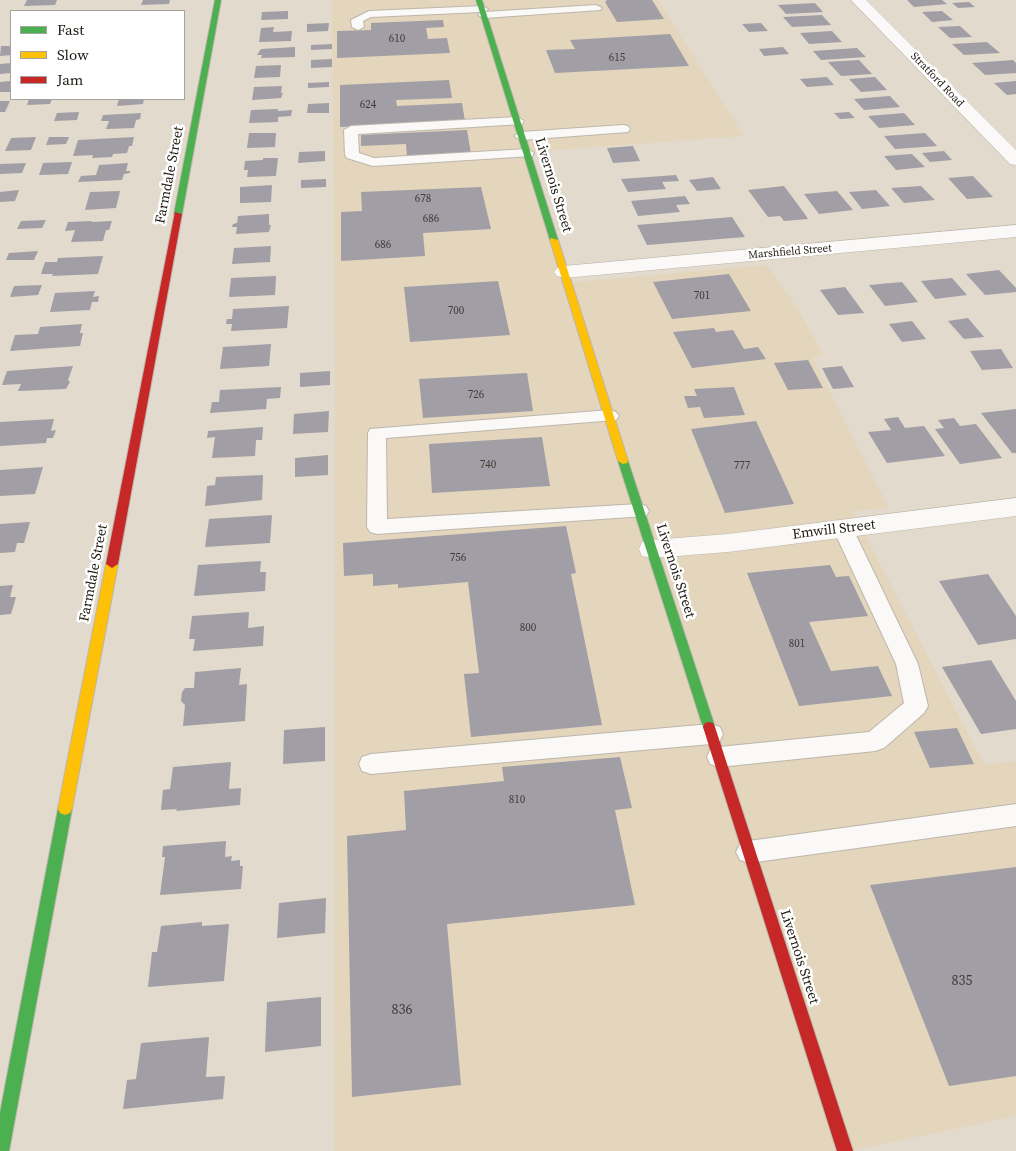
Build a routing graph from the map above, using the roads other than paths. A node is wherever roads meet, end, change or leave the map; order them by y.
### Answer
1 (218, 0) edge
2 (858, 0) edge
3 (482, 8) edge
4 (596, 8) dead end
5 (358, 27) dead end
6 (517, 121) junction
7 (623, 129) dead end
8 (521, 136) junction
9 (527, 153) junction
10 (1016, 160) edge
11 (1016, 231) edge
12 (564, 272) junction
13 (610, 416) junction
14 (1016, 507) edge
15 (639, 511) junction
16 (843, 529) junction
17 (652, 549) junction
18 (711, 734) junction
19 (719, 757) junction
20 (371, 764) dead end
21 (1016, 815) edge
22 (749, 852) junction
23 (1, 1151) edge
24 (845, 1151) edge

1 - 23 street, Farmdale Street
2 - 10 street, Stratford Road
3 - 4 lane
3 - 5 lane
3 - 6 street, Livernois Street
6 - 8 street, Livernois Street
6 - 9 lane
7 - 8 lane
8 - 9 street, Livernois Street
9 - 12 street, Livernois Street
11 - 12 street, Marshfield Street
12 - 13 street, Livernois Street
13 - 15 street, Livernois Street
13 - 15 lane
14 - 16 street, Emwill Street
15 - 17 street, Livernois Street
16 - 17 street, Emwill Street
16 - 19 lane
17 - 18 street, Livernois Street
18 - 19 street, Livernois Street
18 - 20 lane
19 - 22 street, Livernois Street
21 - 22 lane
22 - 24 street, Livernois Street

